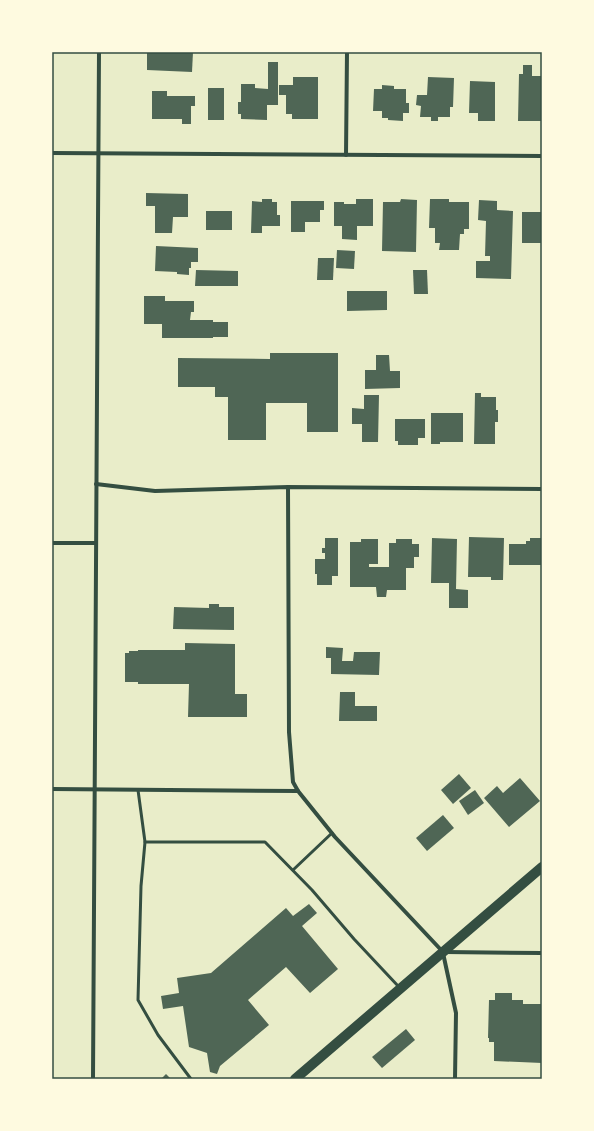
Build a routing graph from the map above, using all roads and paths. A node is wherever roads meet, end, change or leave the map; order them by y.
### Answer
1 (99, 52) edge
2 (346, 52) edge
3 (52, 153) edge
4 (98, 153) junction
5 (346, 155) junction
6 (542, 156) edge
7 (96, 484) junction
8 (288, 487) junction
9 (542, 489) edge
10 (52, 543) edge
11 (96, 543) junction
12 (52, 789) edge
13 (94, 790) junction
14 (138, 790) junction
15 (298, 791) junction
16 (332, 833) junction
17 (146, 842) junction
18 (542, 867) edge
19 (293, 870) junction
20 (443, 952) junction
21 (542, 953) edge
22 (401, 988) junction
23 (93, 1079) edge
24 (191, 1079) edge
25 (295, 1079) edge
26 (455, 1079) edge

1 - 4 street
2 - 5 street
3 - 4 street
4 - 5 street
4 - 7 street
5 - 6 street
7 - 8 street
7 - 11 street
8 - 9 street
8 - 15 street
10 - 11 street
11 - 13 street
12 - 13 street
13 - 14 street
13 - 23 street
14 - 15 street
14 - 17 lane
15 - 16 street
16 - 19 lane
16 - 20 street
17 - 19 lane
17 - 24 lane
18 - 20 main road
19 - 22 lane
20 - 21 street
20 - 22 main road
20 - 26 street
22 - 25 main road

